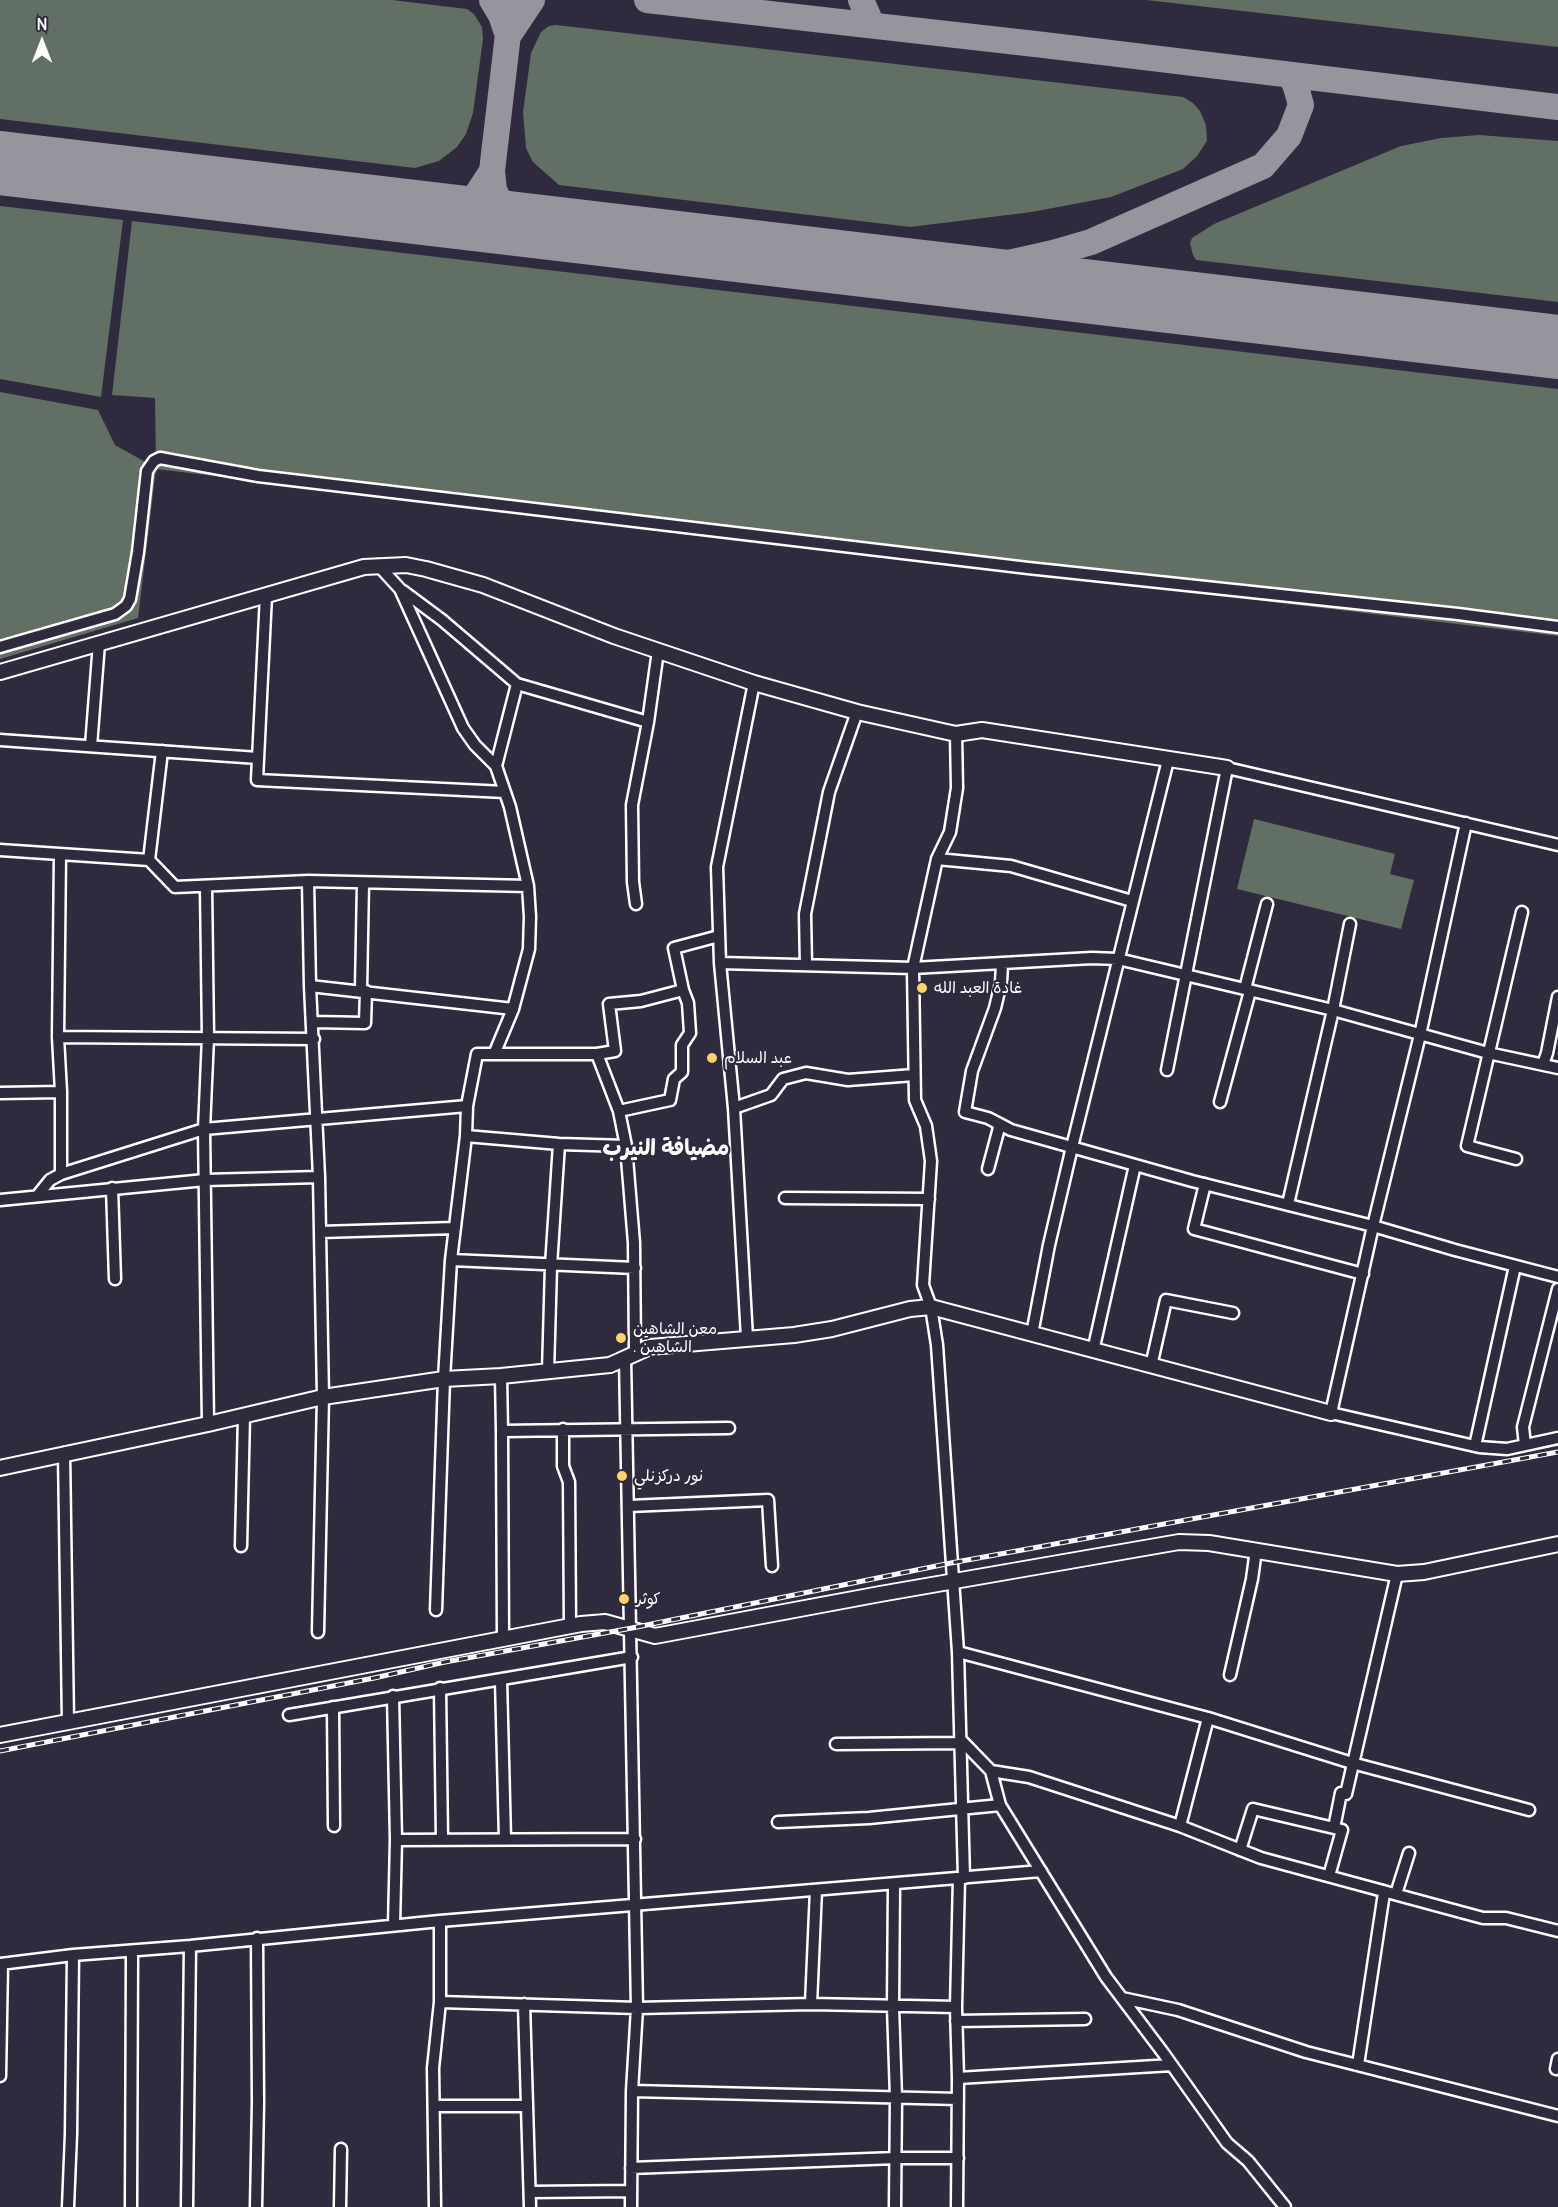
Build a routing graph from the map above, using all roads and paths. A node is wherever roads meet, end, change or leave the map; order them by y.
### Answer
1 (378, 565) junction
2 (400, 589) junction
3 (266, 595) junction
4 (1558, 627) edge
5 (99, 643) junction
6 (0, 646) edge
7 (658, 651) junction
8 (0, 672) edge
9 (754, 683) junction
10 (517, 684) junction
11 (857, 712) junction
12 (648, 722) junction
13 (956, 734) junction
14 (0, 740) edge
15 (91, 746) junction
16 (162, 752) junction
17 (258, 759) junction
18 (1168, 760) junction
19 (496, 766) junction
20 (1227, 768) junction
21 (505, 792) junction
22 (1466, 823) junction
23 (1558, 845) edge
24 (0, 850) edge
25 (60, 854) junction
26 (149, 860) junction
27 (937, 860) junction
28 (308, 881) junction
29 (363, 883) junction
30 (528, 886) junction
31 (206, 887) junction
32 (1132, 901) junction
33 (636, 904) dead end
34 (1267, 904) dead end
35 (1522, 912) dead end
36 (1350, 924) dead end
37 (719, 936) junction
38 (1118, 959) junction
39 (720, 963) junction
40 (1002, 964) junction
41 (806, 965) junction
42 (913, 968) junction
43 (1187, 976) junction
44 (310, 986) junction
45 (682, 990) junction
46 (1247, 990) junction
47 (363, 991) junction
48 (1558, 997) edge
49 (513, 1009) junction
50 (1333, 1010) junction
51 (313, 1022) junction
52 (1420, 1035) junction
53 (58, 1036) junction
54 (208, 1037) junction
55 (314, 1039) junction
56 (495, 1052) junction
57 (1488, 1053) junction
58 (597, 1054) junction
59 (1543, 1064) junction
60 (1558, 1068) edge
61 (1167, 1070) dead end
62 (914, 1075) junction
63 (61, 1092) junction
64 (0, 1093) edge
65 (1220, 1102) dead end
66 (467, 1106) junction
67 (734, 1108) junction
68 (620, 1111) junction
69 (316, 1119) junction
70 (1000, 1124) junction
71 (204, 1129) junction
72 (466, 1136) junction
73 (559, 1144) junction
74 (626, 1146) junction
75 (1072, 1147) junction
76 (1516, 1159) dead end
77 (1135, 1165) junction
78 (988, 1169) dead end
79 (61, 1174) junction
80 (319, 1177) junction
81 (206, 1180) junction
82 (1205, 1184) junction
83 (112, 1188) junction
84 (38, 1194) junction
85 (785, 1198) dead end
86 (929, 1199) junction
87 (0, 1200) edge
88 (1288, 1204) junction
89 (1373, 1226) junction
90 (455, 1228) junction
91 (320, 1232) junction
92 (451, 1260) junction
93 (551, 1266) junction
94 (1515, 1266) junction
95 (635, 1268) junction
96 (1363, 1274) junction
97 (1558, 1277) edge
98 (115, 1279) dead end
99 (1558, 1289) edge
100 (931, 1307) junction
101 (1233, 1313) dead end
102 (1032, 1334) junction
103 (747, 1338) junction
104 (1093, 1351) junction
105 (630, 1355) junction
106 (1151, 1366) junction
107 (548, 1372) junction
108 (501, 1376) junction
109 (444, 1379) junction
110 (322, 1397) junction
111 (1331, 1413) junction
112 (244, 1416) junction
113 (208, 1424) junction
114 (729, 1428) dead end
115 (563, 1429) junction
116 (628, 1430) junction
117 (502, 1431) junction
118 (1558, 1437) edge
119 (1525, 1445) junction
120 (1474, 1446) junction
121 (64, 1453) junction
122 (0, 1468) edge
123 (629, 1506) junction
124 (1558, 1544) edge
125 (240, 1546) dead end
126 (1256, 1550) junction
127 (772, 1566) dead end
128 (1397, 1574) junction
129 (952, 1581) junction
130 (436, 1610) dead end
131 (570, 1626) junction
132 (632, 1628) junction
133 (318, 1632) dead end
134 (503, 1639) junction
135 (958, 1652) junction
136 (632, 1657) junction
137 (1230, 1675) dead end
138 (501, 1680) junction
139 (440, 1688) junction
140 (393, 1696) junction
141 (333, 1707) junction
142 (289, 1715) dead end
143 (1208, 1718) junction
144 (68, 1722) junction
145 (0, 1735) edge
146 (960, 1741) junction
147 (836, 1744) dead end
148 (1352, 1763) junction
149 (991, 1771) junction
150 (1000, 1804) junction
151 (963, 1808) junction
152 (1529, 1810) dead end
153 (778, 1822) dead end
154 (334, 1826) dead end
155 (1180, 1826) junction
156 (1334, 1828) junction
157 (505, 1839) junction
158 (634, 1839) junction
159 (396, 1840) junction
160 (442, 1840) junction
161 (1240, 1850) junction
162 (1408, 1854) dead end
163 (1041, 1871) junction
164 (1329, 1876) junction
165 (962, 1878) junction
166 (894, 1884) junction
167 (816, 1890) junction
168 (1384, 1893) junction
169 (1396, 1894) junction
170 (635, 1904) junction
171 (440, 1921) junction
172 (394, 1925) junction
173 (1558, 1931) edge
174 (257, 1938) junction
175 (190, 1946) junction
176 (132, 1952) junction
177 (73, 1955) junction
178 (1, 1964) edge
179 (1122, 1998) junction
180 (440, 2002) junction
181 (524, 2004) junction
182 (811, 2004) junction
183 (893, 2007) junction
184 (956, 2007) junction
185 (637, 2008) junction
186 (1085, 2019) dead end
187 (956, 2021) junction
188 (1172, 2065) junction
189 (1358, 2065) junction
190 (0, 2076) edge
191 (958, 2078) junction
192 (632, 2091) junction
193 (896, 2097) junction
194 (958, 2098) junction
195 (434, 2106) junction
196 (527, 2106) junction
197 (1558, 2116) edge
198 (341, 2149) dead end
199 (896, 2158) junction
200 (958, 2158) junction
201 (631, 2168) junction
202 (631, 2191) junction
203 (530, 2192) junction
204 (68, 2207) edge
205 (131, 2207) edge
206 (187, 2207) edge
207 (256, 2207) edge
208 (340, 2207) edge
209 (435, 2207) edge
210 (530, 2207) edge
211 (631, 2207) edge
212 (895, 2207) edge
213 (957, 2207) edge
214 (1285, 2207) edge

1 - 2 street
1 - 3 street
1 - 7 street
2 - 10 street
2 - 19 street
3 - 5 street
3 - 17 street
4 - 6 street
5 - 8 street
5 - 15 street
7 - 9 street
7 - 12 street
9 - 11 street
9 - 37 street
10 - 12 street
10 - 19 street
11 - 13 street
11 - 41 street
12 - 33 street
13 - 18 street
13 - 27 street
14 - 15 street
15 - 16 street
16 - 17 street
16 - 26 street
17 - 21 street
18 - 20 street
18 - 32 street
19 - 21 street
20 - 22 street
20 - 43 street
21 - 30 street
22 - 23 street
22 - 52 street
24 - 25 street
25 - 26 street
25 - 53 street
26 - 31 street
27 - 32 street
27 - 42 street
28 - 29 street
28 - 31 street
28 - 44 street
29 - 30 street
29 - 47 street
30 - 49 street
31 - 54 street
32 - 38 street
34 - 46 street
35 - 57 street
36 - 50 street
37 - 39 street
37 - 45 street
38 - 40 street
38 - 43 street
38 - 75 street
39 - 41 street
39 - 67 street
40 - 42 street
40 - 70 street
41 - 42 street
42 - 62 street
43 - 46 street
43 - 61 street
44 - 47 street
44 - 51 street
45 - 58 street
45 - 68 street
46 - 50 street
46 - 65 street
47 - 49 street
47 - 51 street
48 - 59 street
49 - 56 street
50 - 52 street
50 - 88 street
51 - 55 street
52 - 57 street
52 - 89 street
53 - 54 street
53 - 63 street
54 - 55 street
54 - 71 street
55 - 69 street
56 - 58 street
56 - 66 street
57 - 59 street
57 - 76 street
58 - 68 street
59 - 60 street
62 - 67 street
62 - 86 street
63 - 64 street
63 - 79 street
66 - 69 street
66 - 72 street
67 - 103 street
68 - 74 street
69 - 71 street
69 - 80 street
70 - 75 street
70 - 78 street
71 - 79 street
71 - 81 street
72 - 73 street
72 - 90 street
73 - 74 street
73 - 93 street
74 - 95 street
75 - 77 street
75 - 102 street
77 - 82 street
77 - 104 street
79 - 84 street
80 - 81 street
80 - 91 street
81 - 83 street
81 - 113 street
82 - 88 street
82 - 96 street
83 - 84 street
83 - 98 street
84 - 87 street
85 - 86 street
86 - 100 street
88 - 89 street
89 - 94 street
89 - 96 street
90 - 91 street
90 - 92 street
91 - 110 street
92 - 93 street
92 - 109 street
93 - 95 street
93 - 107 street
94 - 97 street
94 - 120 street
95 - 105 street
96 - 111 street
99 - 119 street
100 - 102 street
100 - 103 street
100 - 129 street
101 - 106 street
102 - 104 street
103 - 105 street
104 - 106 street
105 - 107 street
105 - 116 street
106 - 111 street
107 - 108 street
108 - 109 street
108 - 117 street
109 - 110 street
109 - 130 street
110 - 112 street
110 - 133 street
111 - 120 street
112 - 113 street
112 - 125 street
113 - 121 street
114 - 116 street
115 - 116 street
115 - 117 street
115 - 131 street
116 - 123 street
117 - 134 street
118 - 119 street
119 - 120 street
121 - 122 street
121 - 144 street
123 - 127 street
123 - 132 street
124 - 128 street
126 - 128 street
126 - 129 street
126 - 137 street
128 - 148 street
129 - 132 street
129 - 135 street
131 - 132 street
131 - 134 street
132 - 136 street
134 - 144 street
135 - 143 street
135 - 146 street
136 - 138 street
136 - 158 street
138 - 139 street
138 - 157 street
139 - 140 street
139 - 160 street
140 - 141 street
140 - 159 street
141 - 142 street
141 - 154 street
143 - 148 street
143 - 155 street
144 - 145 street
146 - 147 street
146 - 149 street
146 - 151 street
148 - 152 street
148 - 156 street
149 - 150 street
149 - 155 street
150 - 151 street
150 - 163 street
151 - 153 street
151 - 165 street
155 - 161 street
156 - 161 street
156 - 164 street
157 - 158 street
157 - 160 street
158 - 170 street
159 - 160 street
159 - 172 street
161 - 164 street
162 - 169 street
163 - 165 street
163 - 179 street
164 - 168 street
165 - 166 street
165 - 184 street
166 - 167 street
166 - 183 street
167 - 170 street
167 - 182 street
168 - 169 street
168 - 189 street
169 - 173 street
170 - 171 street
170 - 185 street
171 - 172 street
171 - 180 street
172 - 174 street
174 - 175 street
174 - 207 street
175 - 176 street
175 - 206 street
176 - 177 street
176 - 205 street
177 - 178 street
177 - 204 street
178 - 190 street
179 - 188 street
179 - 189 street
180 - 181 street
180 - 195 street
181 - 185 street
181 - 196 street
182 - 183 street
182 - 185 street
183 - 184 street
183 - 193 street
184 - 187 street
185 - 192 street
186 - 187 street
187 - 191 street
188 - 191 street
188 - 214 street
189 - 197 street
191 - 194 street
192 - 193 street
192 - 201 street
193 - 194 street
193 - 199 street
194 - 200 street
195 - 196 street
195 - 209 street
196 - 203 street
198 - 208 street
199 - 200 street
199 - 201 street
199 - 212 street
200 - 213 street
201 - 202 street
202 - 203 street
202 - 211 street
203 - 210 street

